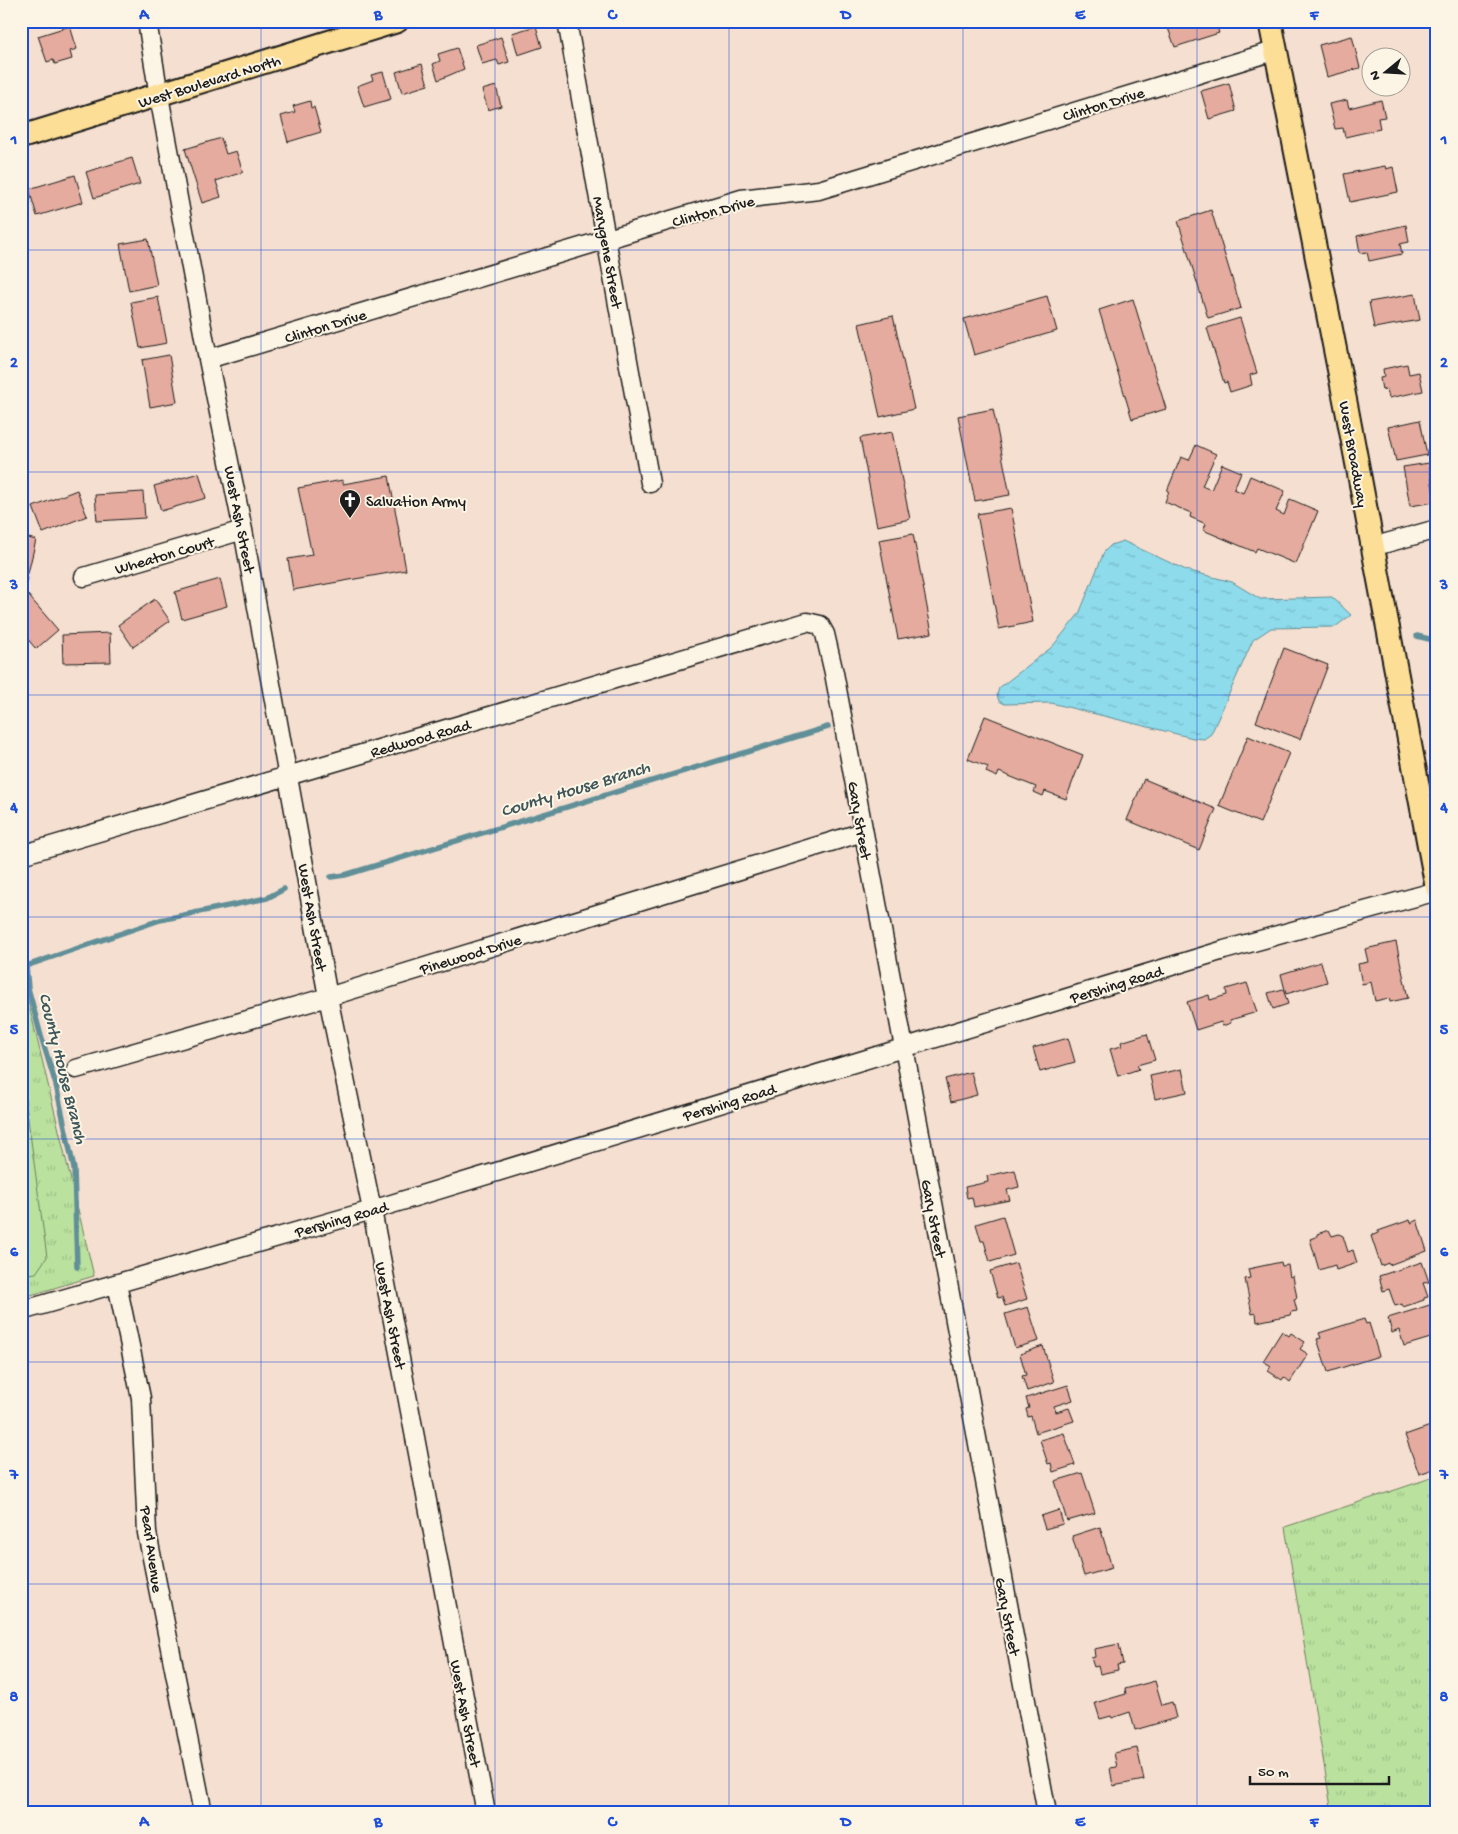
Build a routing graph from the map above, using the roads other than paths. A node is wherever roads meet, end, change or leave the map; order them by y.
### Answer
1 (147, 21) edge
2 (397, 21) edge
3 (567, 21) edge
4 (1270, 21) edge
5 (1277, 50) junction
6 (158, 96) junction
7 (21, 137) edge
8 (607, 240) junction
9 (208, 359) junction
10 (650, 483) dead end
11 (1437, 529) edge
12 (243, 530) junction
13 (1372, 547) junction
14 (84, 577) dead end
15 (820, 625) joint
16 (289, 776) junction
17 (863, 832) junction
18 (21, 855) edge
19 (1437, 888) edge
20 (1437, 892) edge
21 (328, 997) junction
22 (903, 1048) junction
23 (76, 1069) dead end
24 (372, 1210) junction
25 (117, 1284) junction
26 (21, 1311) edge
27 (203, 1813) edge
28 (486, 1813) edge
29 (1047, 1813) edge

1 - 6 street, West Ash Street
2 - 6 main road, West Boulevard North
3 - 8 street, Marygene Street
4 - 5 main road, West Broadway
5 - 8 street, Clinton Drive
5 - 13 main road, West Broadway
6 - 7 main road, West Boulevard North
6 - 9 street, West Ash Street
8 - 9 street, Clinton Drive
8 - 10 street, Marygene Street
9 - 12 street, West Ash Street
11 - 13 street
12 - 14 street, Wheaton Court
12 - 16 street, West Ash Street
13 - 19 main road, West Broadway
15 - 16 street, Redwood Road
15 - 17 street, Gary Street
16 - 18 street, Redwood Road
16 - 21 street, West Ash Street
17 - 21 street, Pinewood Drive
17 - 22 street, Gary Street
20 - 22 street, Pershing Road
21 - 23 street, Pinewood Drive
21 - 24 street, West Ash Street
22 - 24 street, Pershing Road
22 - 29 street, Gary Street
24 - 25 street, Pershing Road
24 - 28 street, West Ash Street
25 - 26 street, Pershing Road
25 - 27 street, Pearl Avenue

